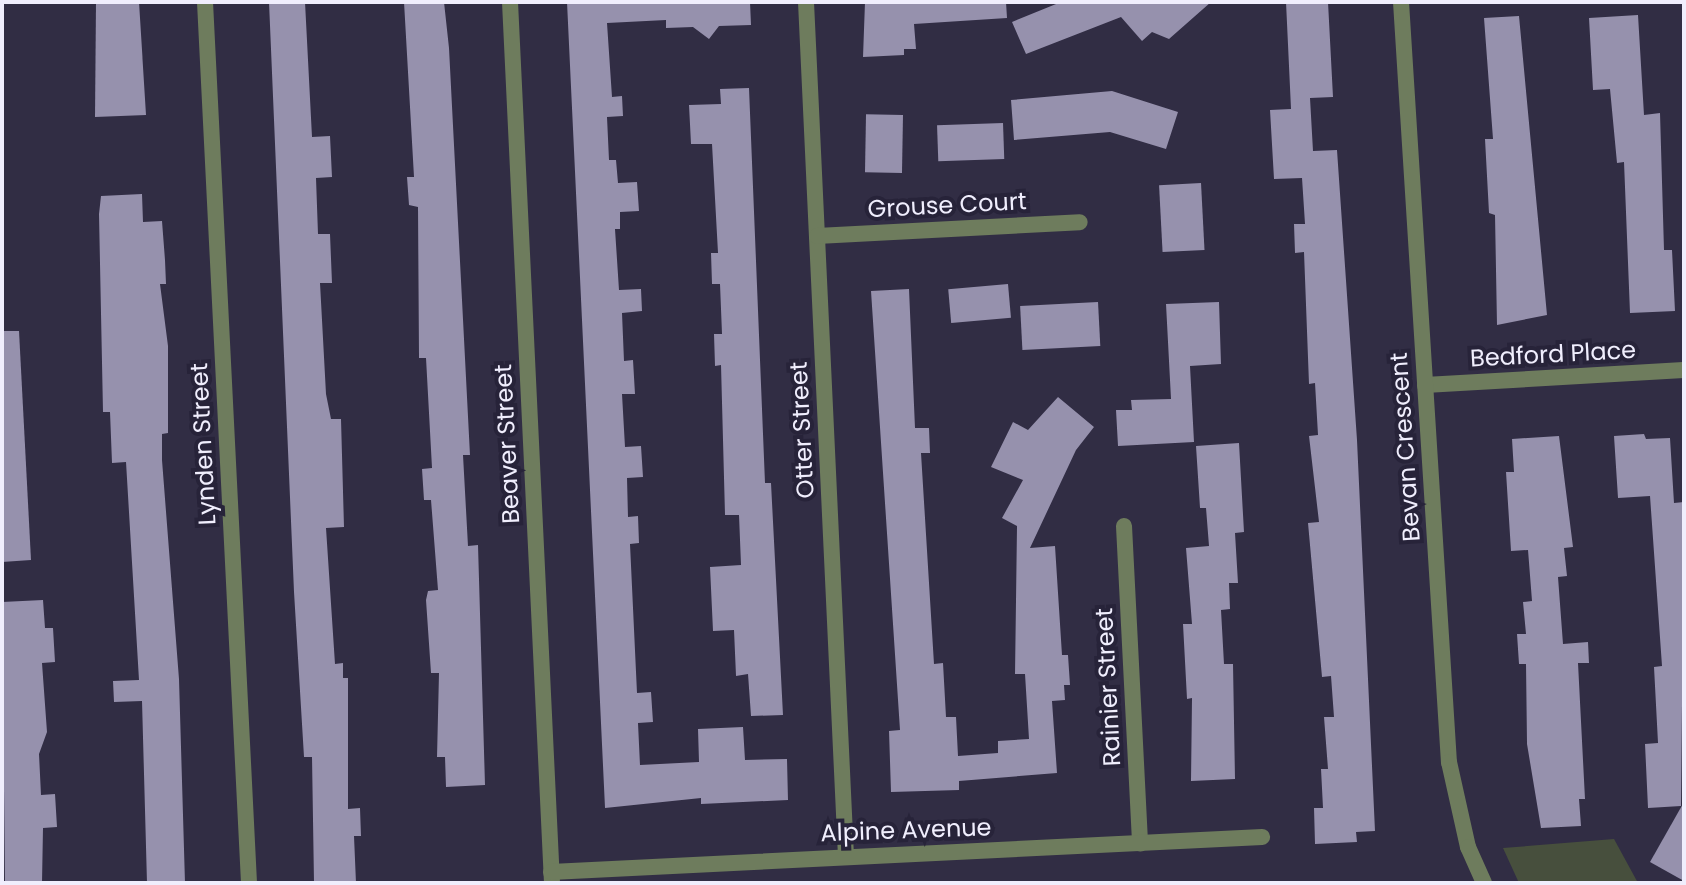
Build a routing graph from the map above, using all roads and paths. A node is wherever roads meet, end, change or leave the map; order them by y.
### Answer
1 (205, 2) edge
2 (510, 2) edge
3 (806, 2) edge
4 (1401, 2) edge
5 (1080, 222) dead end
6 (817, 236) junction
7 (1684, 370) edge
8 (1425, 385) junction
9 (1124, 526) dead end
10 (1262, 837) dead end
11 (1140, 844) junction
12 (846, 856) junction
13 (552, 878) edge
14 (249, 883) edge
15 (1484, 883) edge

1 - 14 street, Lynden Street
2 - 13 street, Beaver Street
3 - 6 street, Otter Street
4 - 8 street, Bevan Crescent
5 - 6 street, Grouse Court
6 - 12 street, Otter Street
7 - 8 street, Bedford Place
8 - 15 street, Bevan Crescent
9 - 11 street, Rainier Street
10 - 11 street, Alpine Avenue
11 - 12 street, Alpine Avenue
12 - 13 street, Alpine Avenue

